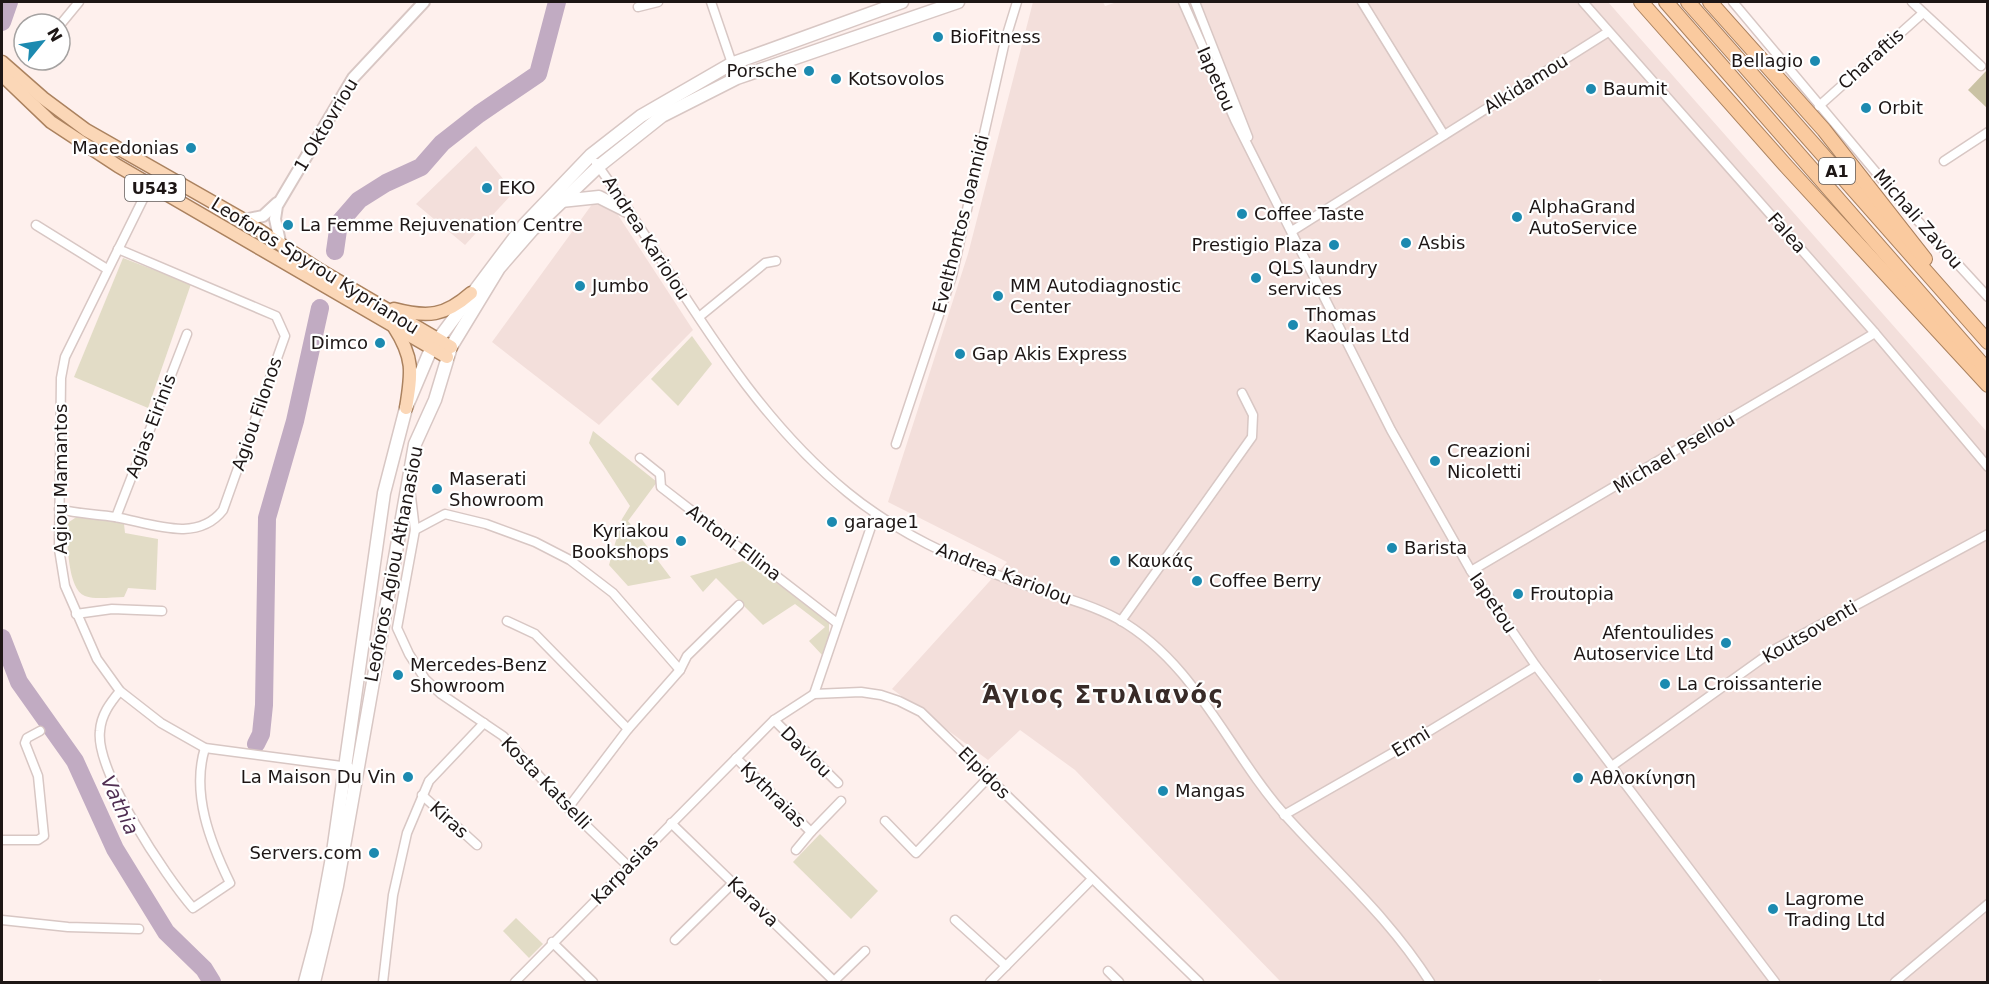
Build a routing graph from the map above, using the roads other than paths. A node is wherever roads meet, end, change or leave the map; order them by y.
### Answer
1 (424, 2) edge
2 (658, 2) edge
3 (711, 2) edge
4 (902, 2) edge
5 (958, 2) edge
6 (1017, 2) edge
7 (1183, 2) edge
8 (1195, 2) edge
9 (1362, 2) edge
10 (1583, 2) edge
11 (1641, 2) edge
12 (1666, 2) edge
13 (1688, 2) edge
14 (1710, 2) edge
15 (1733, 2) edge
16 (1912, 2) edge
17 (638, 7) dead end
18 (1923, 12) junction
19 (1608, 33) junction
20 (2, 62) edge
21 (732, 64) junction
22 (1981, 66) dead end
23 (2, 75) edge
24 (737, 78) junction
25 (1819, 106) junction
26 (1988, 132) edge
27 (1444, 135) junction
28 (591, 155) junction
29 (1253, 155) junction
30 (1944, 161) dead end
31 (599, 166) junction
32 (150, 185) junction
33 (281, 198) junction
34 (561, 201) junction
35 (627, 211) junction
36 (244, 220) junction
37 (36, 225) dead end
38 (1292, 231) junction
39 (281, 246) junction
40 (118, 249) junction
41 (776, 261) dead end
42 (107, 269) junction
43 (334, 284) junction
44 (471, 293) junction
45 (1988, 297) edge
46 (384, 307) junction
47 (699, 317) junction
48 (392, 325) junction
49 (1875, 333) junction
50 (187, 334) dead end
51 (1986, 341) edge
52 (435, 344) junction
53 (449, 352) junction
54 (1988, 371) edge
55 (1988, 385) edge
56 (1242, 393) dead end
57 (406, 408) junction
58 (896, 444) dead end
59 (640, 458) dead end
60 (1988, 467) edge
61 (408, 479) junction
62 (59, 509) junction
63 (875, 515) junction
64 (116, 517) junction
65 (415, 530) junction
66 (1988, 534) edge
67 (1471, 571) junction
68 (739, 605) dead end
69 (162, 612) dead end
70 (76, 614) junction
71 (507, 621) dead end
72 (1121, 621) junction
73 (837, 623) junction
74 (1536, 666) junction
75 (680, 670) junction
76 (120, 691) junction
77 (814, 694) junction
78 (774, 720) junction
79 (484, 723) junction
80 (628, 729) junction
81 (40, 731) dead end
82 (205, 748) junction
83 (736, 758) junction
84 (1612, 766) junction
85 (352, 767) junction
86 (988, 778) junction
87 (838, 783) dead end
88 (422, 795) junction
89 (841, 801) dead end
90 (568, 808) junction
91 (1284, 815) junction
92 (885, 821) dead end
93 (671, 823) junction
94 (811, 832) junction
95 (2, 840) edge
96 (477, 845) dead end
97 (796, 850) dead end
98 (629, 867) junction
99 (1092, 879) junction
100 (733, 883) junction
101 (1988, 904) edge
102 (2, 920) edge
103 (955, 920) dead end
104 (139, 929) dead end
105 (675, 940) dead end
106 (552, 942) junction
107 (865, 951) dead end
108 (1006, 966) junction
109 (1107, 971) dead end
110 (305, 982) edge
111 (314, 982) edge
112 (382, 982) edge
113 (515, 982) edge
114 (593, 982) edge
115 (834, 982) edge
116 (990, 982) edge
117 (1119, 982) edge
118 (1199, 982) edge
119 (1430, 982) edge
120 (1775, 982) edge
121 (1894, 982) edge

1 - 33 street, 1 Oktovriou
2 - 17 street
3 - 21 street
4 - 21 main road, Leoforos Agiou Athanasiou
5 - 24 main road, Leoforos Agiou Athanasiou
6 - 58 street, Evelthontos Ioannidi
7 - 29 street, Iapetou
8 - 29 street, Iapetou
9 - 27 street
10 - 19 street, Falea
11 - 55 highway
12 - 54 highway, A1
13 - 51 highway, A1
14 - 51 highway
15 - 25 street, Michali Zavou
16 - 18 street
18 - 22 street
18 - 25 street, Charaftis
19 - 27 street, Alkidamou
19 - 49 street, Falea
20 - 36 main road, Leoforos Spyrou Kyprianou / U543
21 - 24 street
21 - 28 main road, Leoforos Agiou Athanasiou
23 - 32 main road, Leoforos Spyrou Kyprianou / U543
24 - 31 main road, Leoforos Agiou Athanasiou
25 - 45 street, Michali Zavou
26 - 30 street
27 - 38 street, Alkidamou
28 - 31 street, Andrea Kariolou
28 - 44 main road, Leoforos Agiou Athanasiou
29 - 38 street, Iapetou
31 - 34 main road, Leoforos Agiou Athanasiou
31 - 35 street, Andrea Kariolou
32 - 40 street, Agiou Mamantos
32 - 43 main road, Leoforos Spyrou Kyprianou / U543
33 - 36 street, 1 Oktovriou
33 - 39 street, 1 Oktovriou
34 - 35 main road
34 - 53 main road, Leoforos Agiou Athanasiou
35 - 47 street, Andrea Kariolou
36 - 39 main road, Leoforos Spyrou Kyprianou / U543
37 - 42 street
38 - 67 street, Iapetou
39 - 43 main road, Leoforos Spyrou Kyprianou / U543
40 - 42 street, Agiou Mamantos
40 - 64 street, Agiou Filonos
41 - 47 street
42 - 62 street, Agiou Mamantos
43 - 46 main road, Leoforos Spyrou Kyprianou / U543
43 - 48 main road, Leoforos Spyrou Kyprianou / U543
44 - 46 main road
44 - 52 main road, Leoforos Agiou Athanasiou
46 - 52 main road, Leoforos Spyrou Kyprianou / U543
47 - 63 street, Andrea Kariolou
48 - 52 main road, Leoforos Spyrou Kyprianou / U543
48 - 57 main road
49 - 60 street, Falea
49 - 67 street, Michael Psellou
50 - 64 street, Agias Eirinis
52 - 53 main road, Leoforos Spyrou Kyprianou / U543
52 - 57 main road, Leoforos Agiou Athanasiou
53 - 61 main road, Leoforos Agiou Athanasiou
56 - 72 street
57 - 85 main road, Leoforos Agiou Athanasiou
59 - 73 street, Antoni Ellina
61 - 65 street, Kosta Katselli
61 - 85 main road, Leoforos Agiou Athanasiou
62 - 64 street, Agiou Filonos
62 - 70 street, Agiou Mamantos
63 - 72 street, Andrea Kariolou
63 - 73 street
65 - 75 street
65 - 79 street, Kosta Katselli
66 - 84 street, Koutsoventi
67 - 74 street, Iapetou
68 - 75 street
69 - 70 street
70 - 76 street, Agiou Mamantos
71 - 80 street
72 - 91 street, Andrea Kariolou
73 - 77 street
74 - 84 street, Iapetou
74 - 91 street, Ermi
75 - 80 street
76 - 82 street, Agiou Mamantos
76 - 82 street
77 - 78 street
77 - 86 street, Elpidos
78 - 83 street
78 - 87 street, Davlou
79 - 88 street
79 - 90 street, Kosta Katselli
80 - 90 street
81 - 95 street
82 - 85 street, Agiou Mamantos
83 - 93 street, Karpasias
83 - 94 street, Kythraias
84 - 120 street, Iapetou
85 - 110 main road, Leoforos Agiou Athanasiou
85 - 111 main road, Leoforos Agiou Athanasiou
86 - 92 street
86 - 99 street, Elpidos
88 - 96 street, Kiras
88 - 112 street
89 - 94 street, Kythraias
90 - 98 street, Kosta Katselli
91 - 119 street, Andrea Kariolou
93 - 98 street, Karpasias
93 - 100 street, Karava
94 - 97 street, Kythraias
98 - 106 street, Karpasias
99 - 108 street
99 - 118 street, Elpidos
100 - 105 street
100 - 115 street, Karava
101 - 121 street
102 - 104 street
103 - 108 street
106 - 113 street, Karpasias
106 - 114 street
107 - 115 street
108 - 116 street
109 - 117 street

